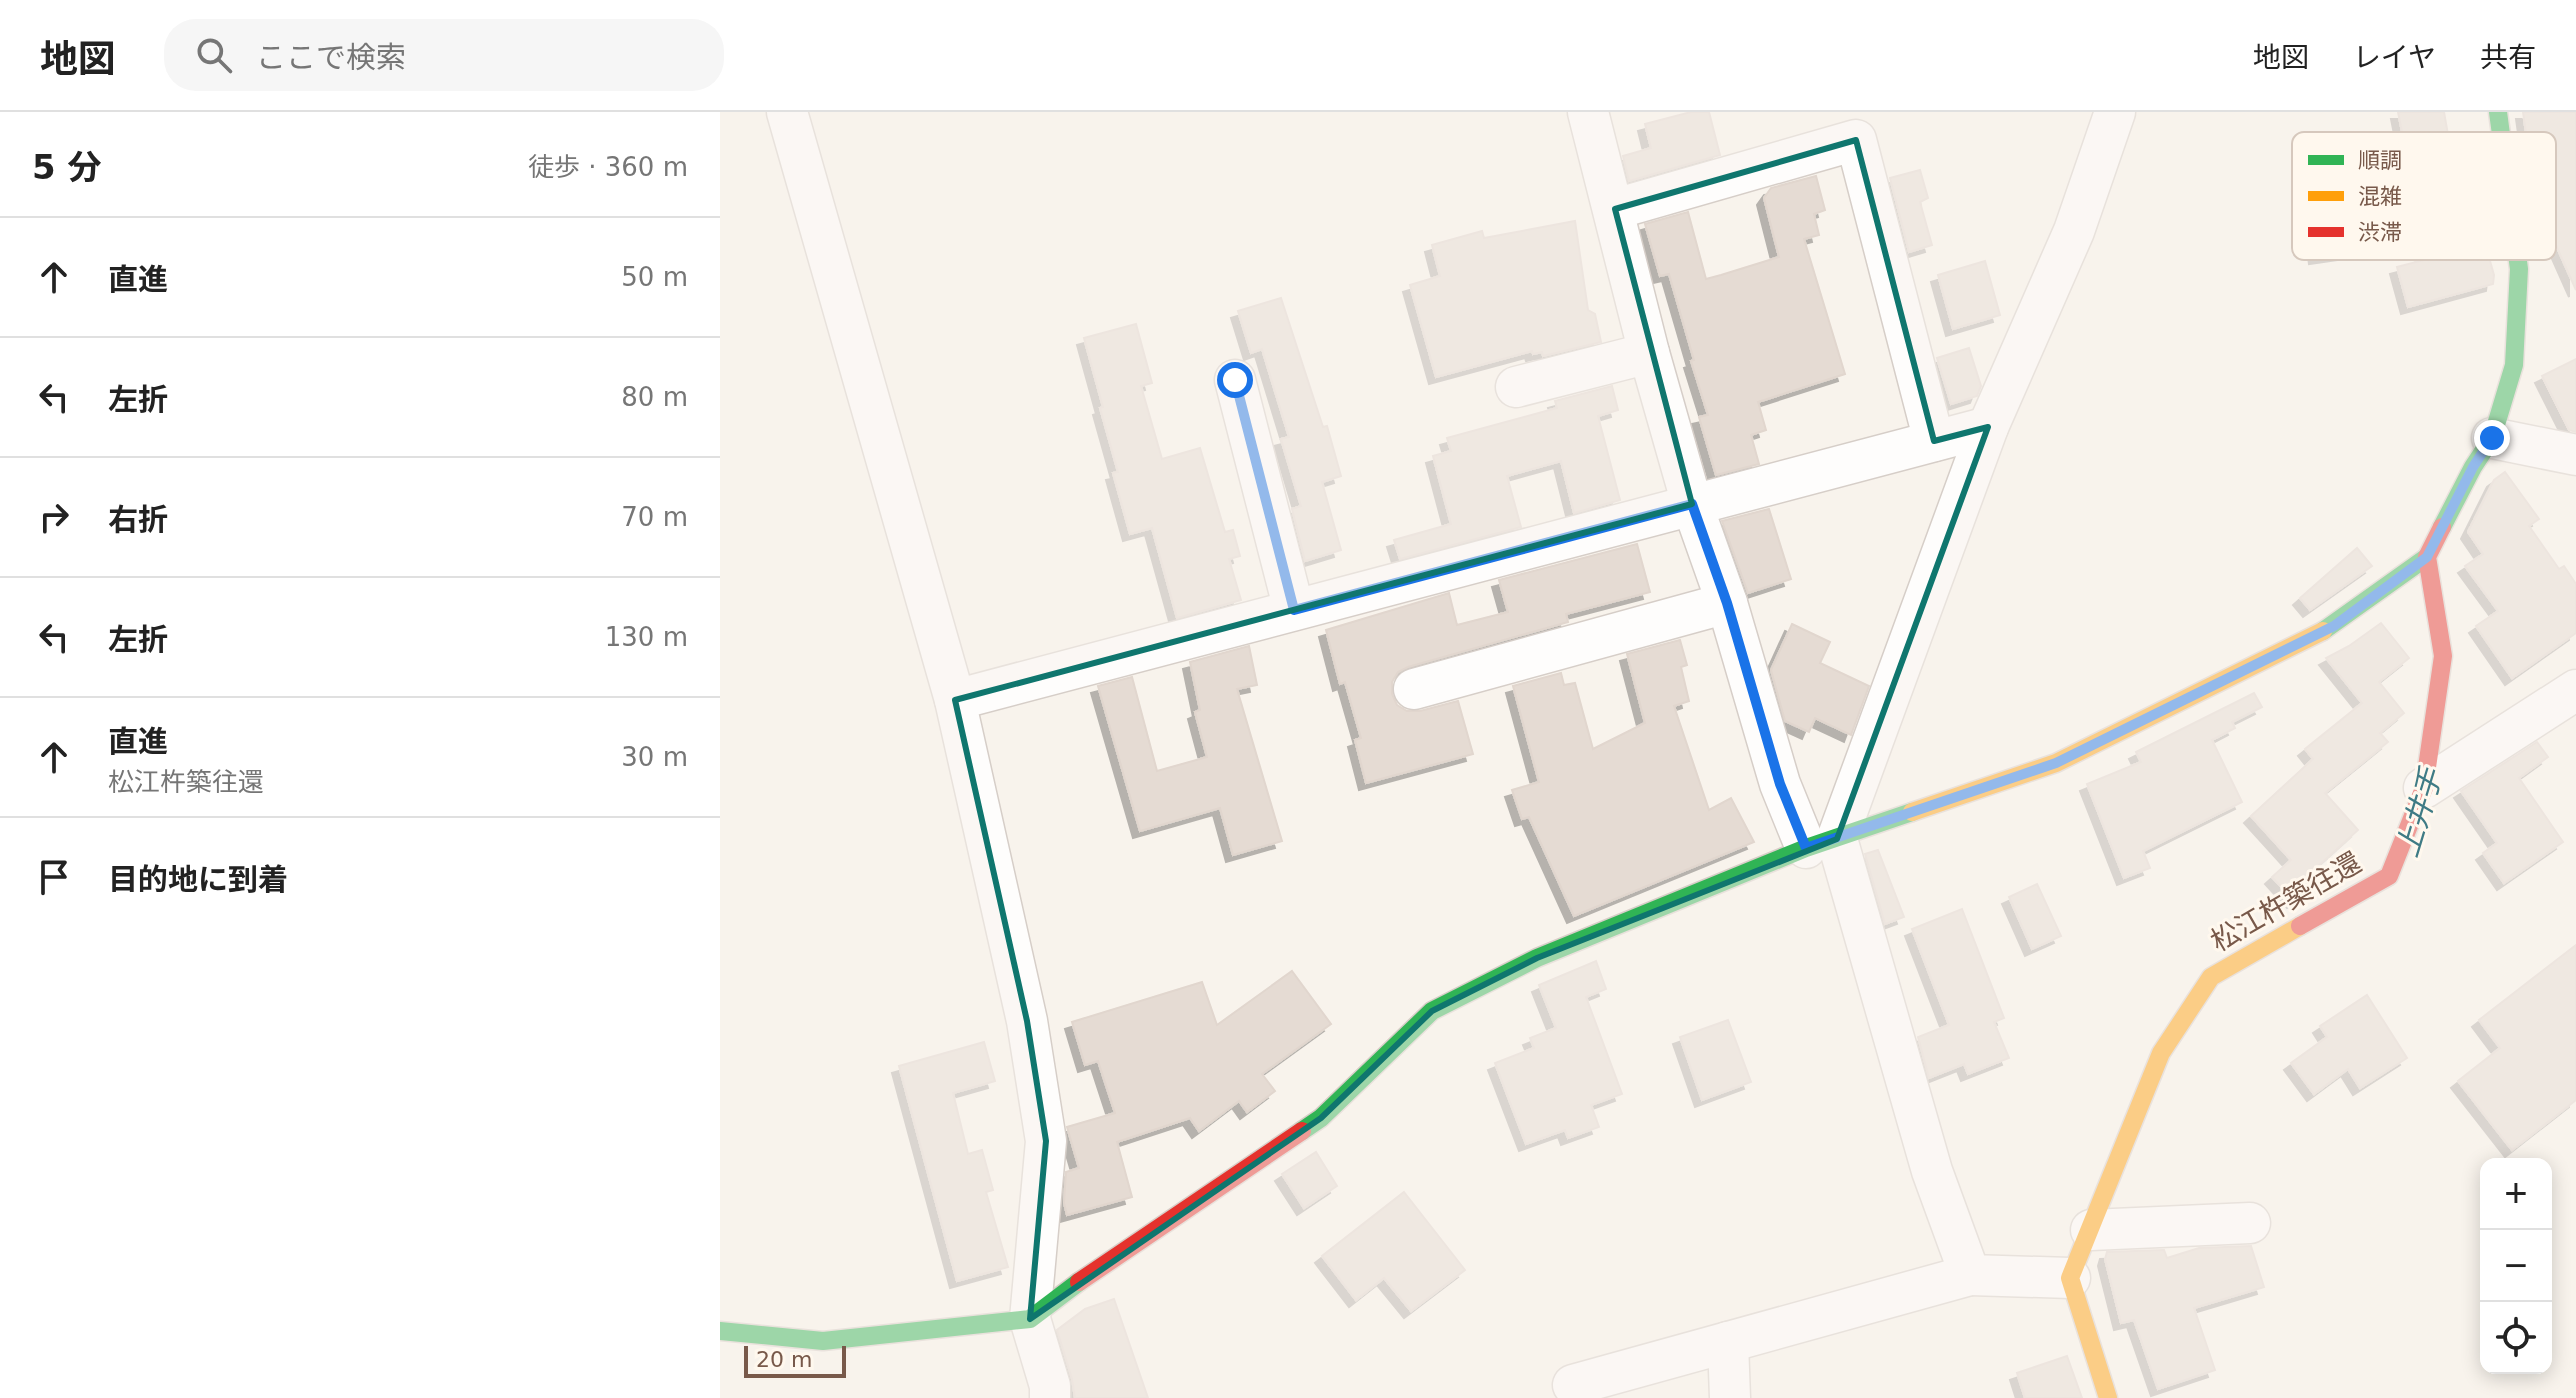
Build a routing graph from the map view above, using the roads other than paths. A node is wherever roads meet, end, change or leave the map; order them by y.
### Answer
1 (787, 112) edge
2 (1588, 112) edge
3 (2115, 112) edge
4 (2498, 112) edge
5 (2501, 132) edge
6 (1615, 209) junction
7 (2518, 260) edge
8 (1649, 353) junction
9 (1235, 380) dead end
10 (1516, 387) dead end
11 (1988, 427) junction
12 (2492, 438) junction
13 (1934, 441) junction
14 (2576, 455) edge
15 (1692, 504) junction
16 (2427, 557) junction
17 (1727, 603) junction
18 (1294, 610) junction
19 (1414, 689) dead end
20 (2576, 690) edge
21 (955, 700) junction
22 (2424, 788) junction
23 (1821, 843) junction
24 (2250, 1223) dead end
25 (2091, 1230) junction
26 (1970, 1275) junction
27 (2070, 1278) junction
28 (1030, 1319) junction
29 (720, 1331) edge
30 (1728, 1342) junction
31 (1573, 1385) dead end
32 (1050, 1398) edge
33 (1730, 1398) edge
34 (2108, 1398) edge

1 - 21 street
2 - 6 street
3 - 11 street
4 - 5 street
6 - 8 street
6 - 13 street
7 - 12 street
8 - 10 street
8 - 15 street
9 - 18 street
11 - 13 street
11 - 23 street
12 - 14 street
12 - 16 street
13 - 15 street
15 - 17 street
15 - 18 street
16 - 22 street, 松江杵築往還
16 - 23 street
17 - 19 street
17 - 23 street
18 - 21 street
20 - 22 street
21 - 28 street
22 - 25 street, 松江杵築往還
23 - 26 street
23 - 28 street
24 - 25 street
25 - 27 street, 松江杵築往還
26 - 27 street
26 - 30 street
27 - 34 street
28 - 29 street
28 - 32 street
30 - 31 street
30 - 33 street

